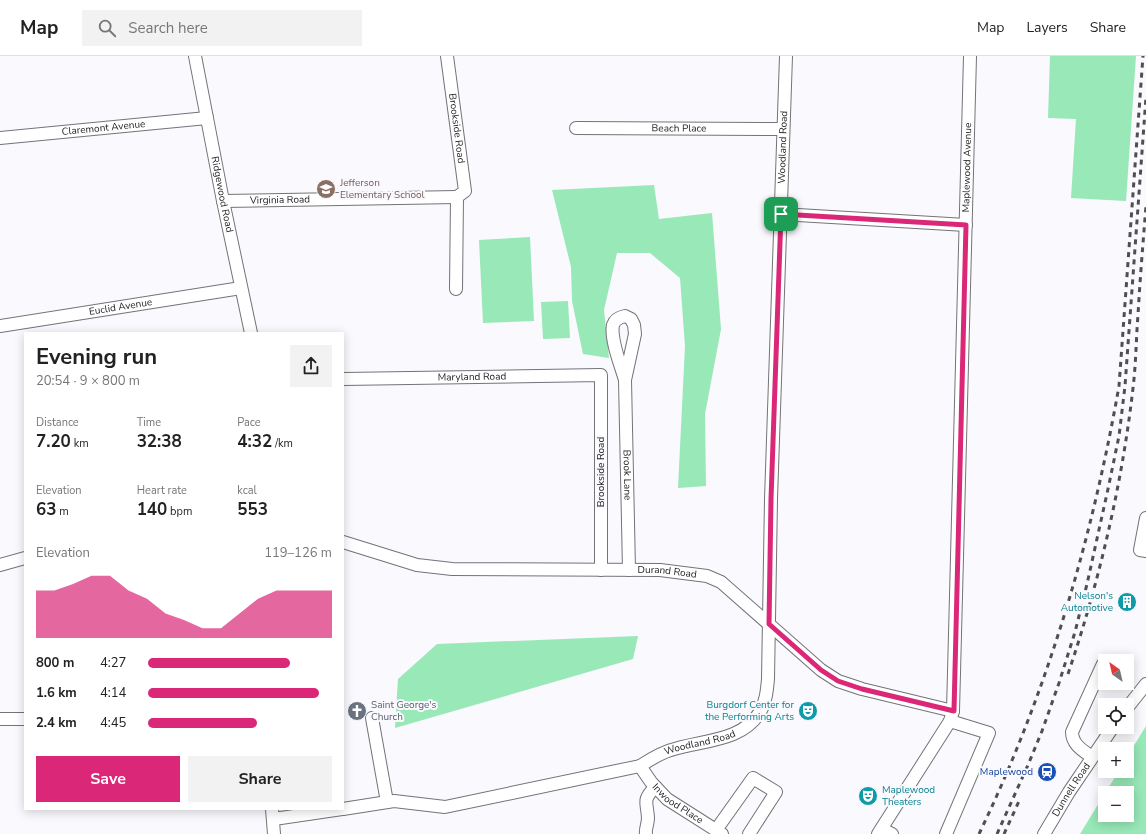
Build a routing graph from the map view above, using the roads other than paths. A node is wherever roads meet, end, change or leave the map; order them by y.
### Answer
1 (195, 56) edge
2 (447, 56) edge
3 (786, 56) edge
4 (970, 56) edge
5 (207, 118) junction
6 (576, 128) dead end
7 (783, 129) junction
8 (0, 138) edge
9 (457, 197) junction
10 (223, 201) junction
11 (781, 214) junction
12 (966, 225) junction
13 (241, 288) junction
14 (456, 289) dead end
15 (0, 326) edge
16 (252, 332) edge
17 (601, 375) joint
18 (344, 379) edge
19 (625, 380) dead end
20 (1146, 518) edge
21 (344, 542) edge
22 (1146, 551) edge
23 (24, 558) edge
24 (0, 564) edge
25 (601, 570) junction
26 (629, 570) junction
27 (769, 624) junction
28 (1098, 677) edge
29 (1146, 684) edge
30 (1134, 699) edge
31 (952, 716) junction
32 (0, 718) edge
33 (372, 718) dead end
34 (24, 719) edge
35 (1108, 734) edge
36 (1092, 757) junction
37 (640, 766) junction
38 (655, 787) junction
39 (387, 802) junction
40 (344, 809) edge
41 (328, 810) edge
42 (273, 814) edge
43 (719, 832) edge
44 (884, 832) edge
45 (274, 834) edge
46 (646, 834) edge
47 (749, 834) edge
48 (946, 834) edge
49 (1044, 834) edge

1 - 5 street, Ridgewood Road
2 - 9 street, Brookside Road
3 - 7 street, Woodland Road
4 - 12 street, Maplewood Avenue
5 - 8 street, Claremont Avenue
5 - 10 street, Ridgewood Road
6 - 7 street, Beach Place
7 - 11 street, Woodland Road
9 - 10 street, Virginia Road
9 - 14 street
10 - 13 street, Ridgewood Road
11 - 12 street
11 - 27 street, Woodland Road
12 - 31 street, Maplewood Avenue
13 - 15 street, Euclid Avenue
13 - 16 street, Ridgewood Road
17 - 18 street, Maryland Road
17 - 25 street, Brookside Road
19 - 26 street, Brook Lane
20 - 22 street
21 - 25 street, Durand Road
23 - 24 street
25 - 26 street, Durand Road
26 - 27 street, Durand Road
27 - 31 street, Durand Road
27 - 37 street, Woodland Road
28 - 36 street
29 - 30 street
31 - 44 street
31 - 48 street, Durand Road
32 - 34 street
33 - 39 street
35 - 36 street, Dunnell Road
36 - 49 street, Dunnell Road
37 - 38 street, Inwood Place
37 - 39 street, Woodland Road
38 - 43 street, Inwood Place
38 - 46 street
39 - 40 street, Woodland Road
41 - 42 street, Woodland Road
42 - 45 street
43 - 47 street

